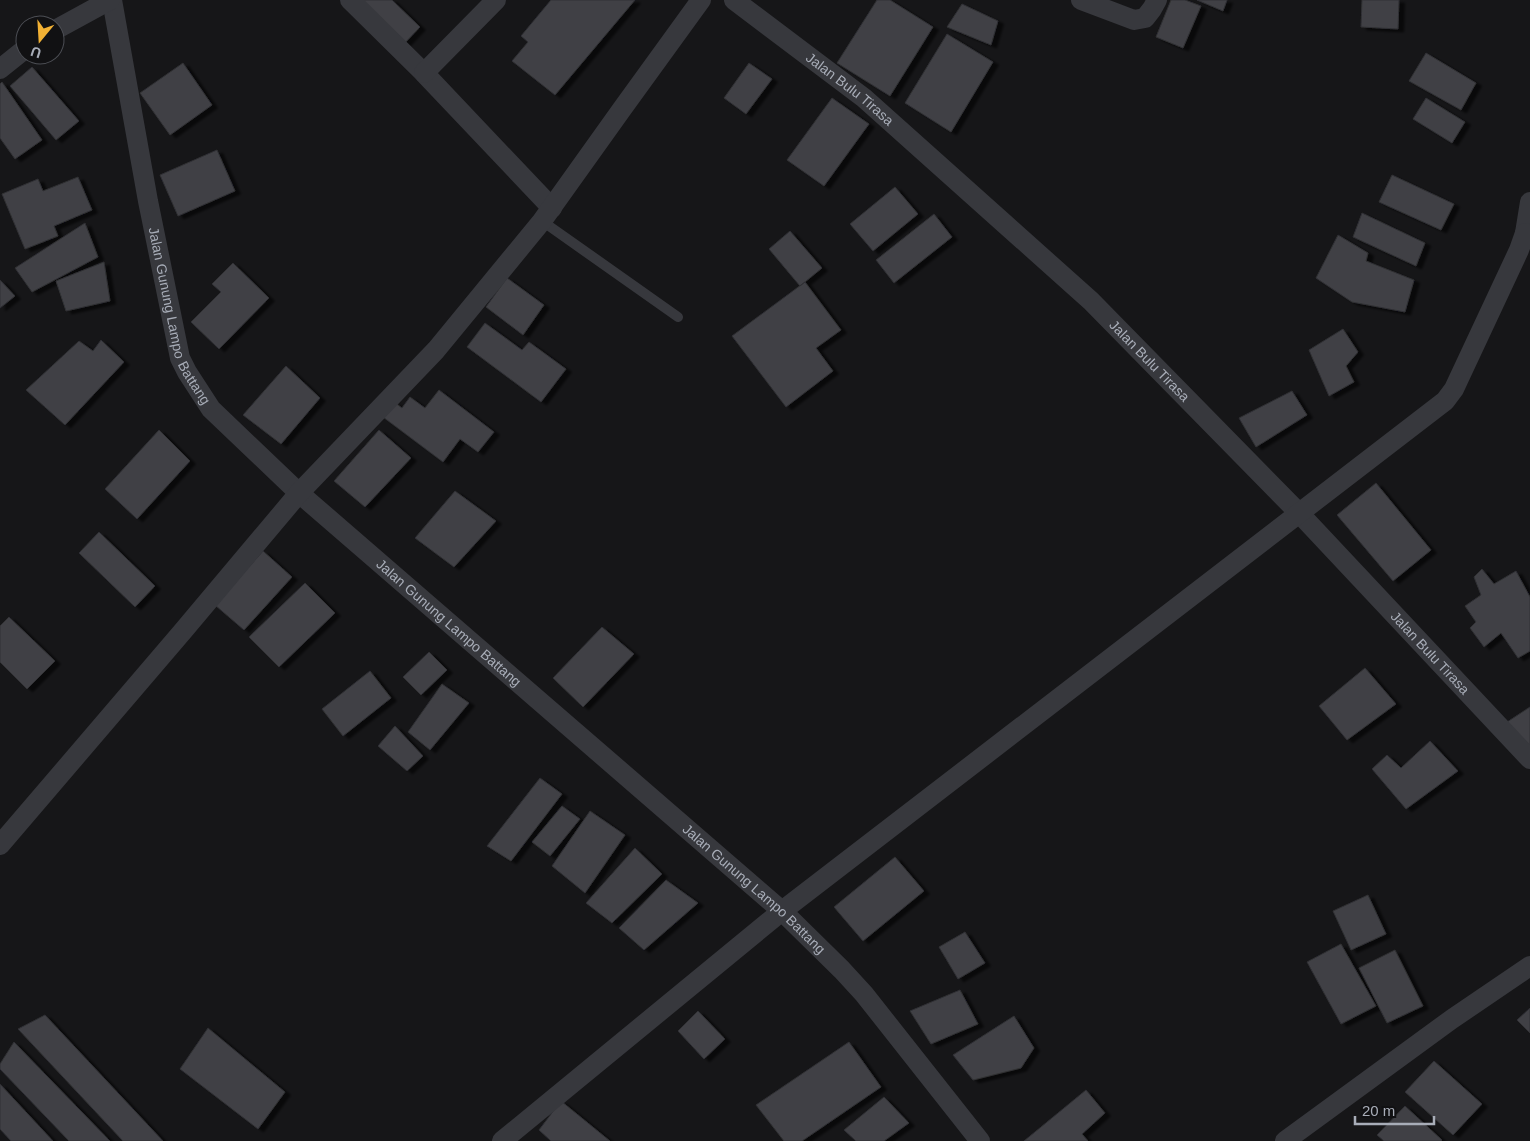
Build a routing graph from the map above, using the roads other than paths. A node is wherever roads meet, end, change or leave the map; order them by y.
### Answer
1 (111, 0) edge
2 (350, 0) edge
3 (496, 0) edge
4 (701, 0) edge
5 (734, 0) edge
6 (1081, 0) edge
7 (1157, 0) edge
8 (65, 25) edge
9 (15, 58) edge
10 (0, 69) edge
11 (424, 73) junction
12 (1530, 202) edge
13 (547, 215) junction
14 (1528, 235) edge
15 (678, 317) dead end
16 (299, 493) junction
17 (1300, 514) junction
18 (1530, 759) edge
19 (0, 845) edge
20 (782, 910) junction
21 (1530, 966) edge
22 (502, 1141) edge
23 (980, 1141) edge
24 (1285, 1141) edge

1 - 8 street
1 - 16 street, Jalan Gunung Lampo Battang
2 - 11 street
3 - 11 street
4 - 13 street
5 - 17 street, Jalan Bulu Tirasa
6 - 7 street
9 - 10 street
11 - 13 street
12 - 14 street
13 - 15 lane
13 - 16 street
14 - 17 street
16 - 19 street
16 - 20 street, Jalan Gunung Lampo Battang
17 - 18 street, Jalan Bulu Tirasa
17 - 20 street
20 - 22 street
20 - 23 street, Jalan Gunung Lampo Battang
21 - 24 street

